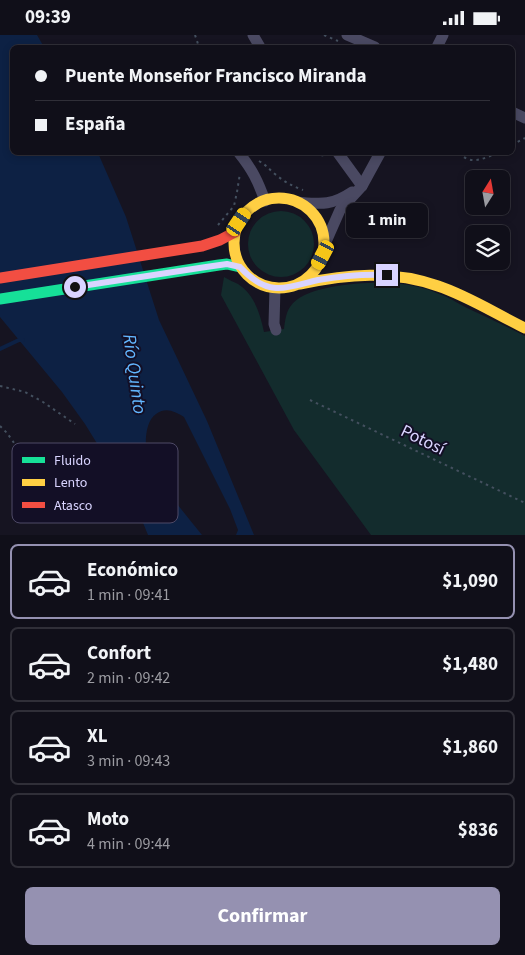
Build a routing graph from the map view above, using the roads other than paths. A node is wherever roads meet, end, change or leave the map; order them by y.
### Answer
1 (348, 35) edge
2 (370, 45) edge
3 (241, 155) edge
4 (340, 155) edge
5 (379, 155) edge
6 (362, 186) junction
7 (265, 201) junction
8 (297, 202) junction
9 (235, 231) junction
10 (324, 245) junction
11 (240, 267) junction
12 (0, 278) edge
13 (298, 284) junction
14 (275, 288) junction
15 (0, 299) edge
16 (525, 328) edge
17 (276, 330) dead end

1 - 2 street
3 - 7 street
4 - 6 street
5 - 6 street
6 - 8 street
6 - 10 street
7 - 8 street
7 - 9 street
8 - 10 street
9 - 11 street
9 - 12 street
10 - 13 street
11 - 14 street
11 - 15 street
13 - 14 street
13 - 16 street
14 - 17 street

